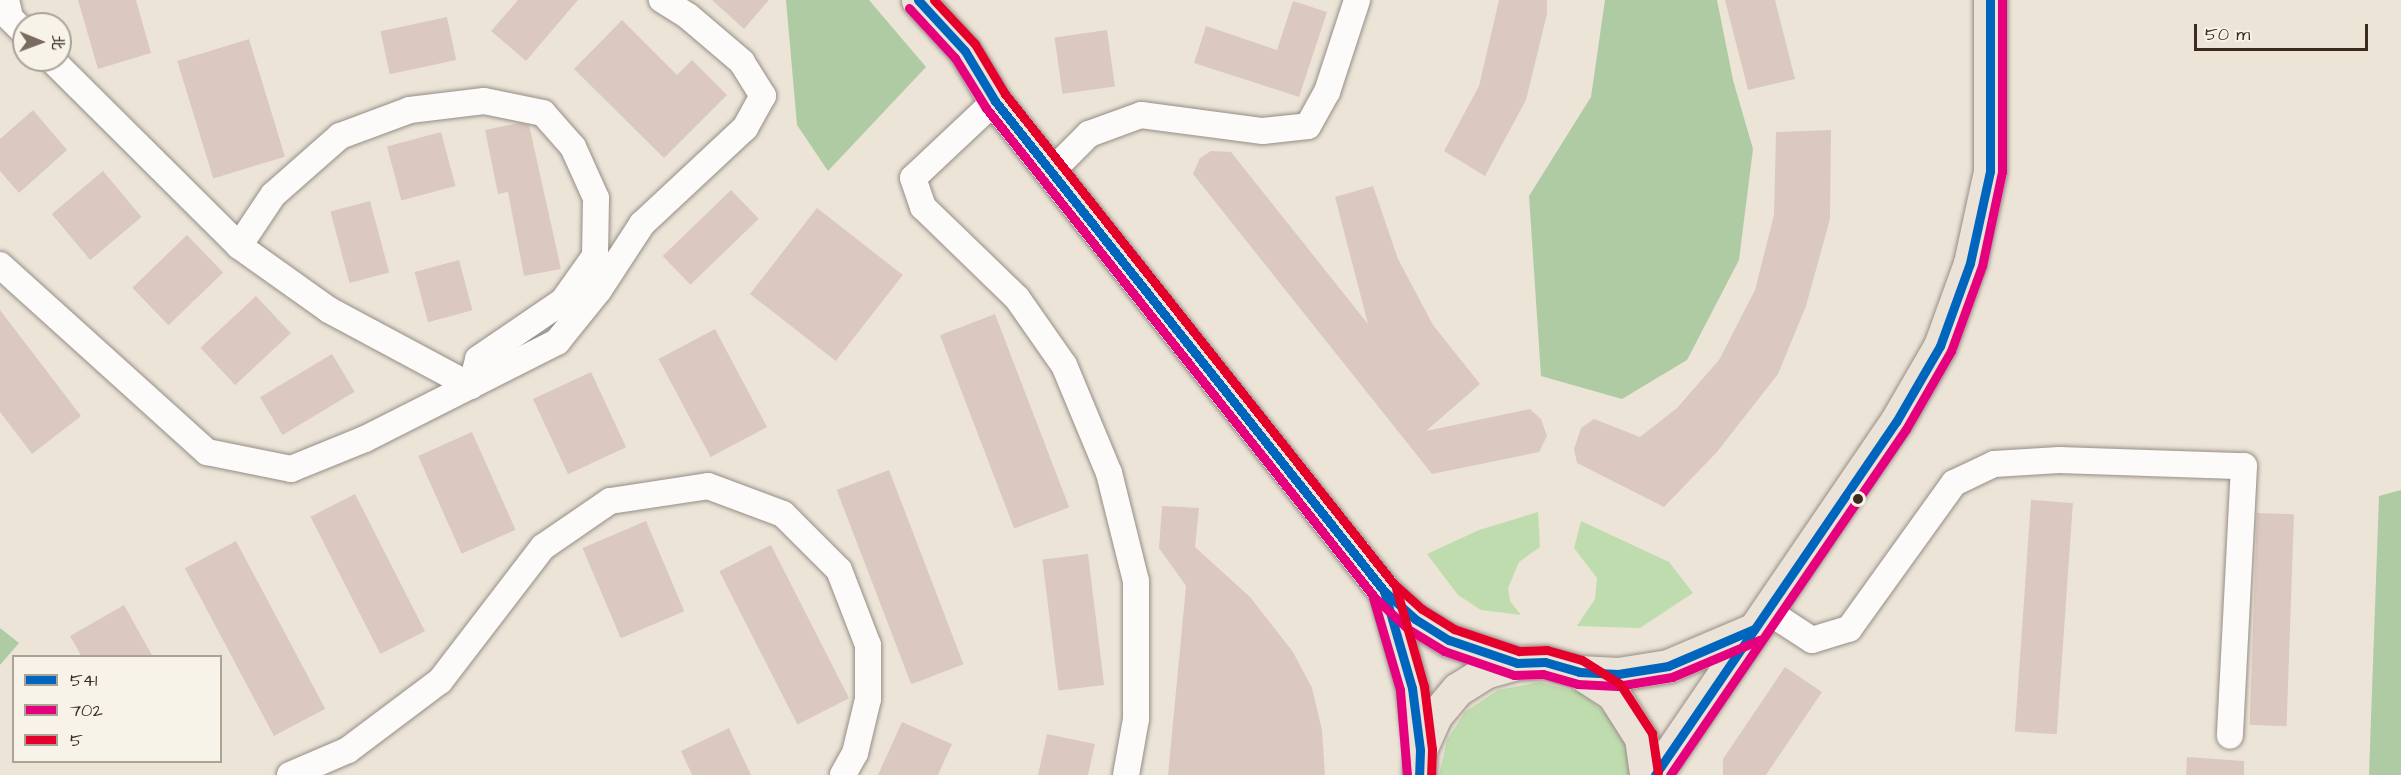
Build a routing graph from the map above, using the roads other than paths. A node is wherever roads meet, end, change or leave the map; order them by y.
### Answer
1 (6, 0) edge
2 (662, 0) edge
3 (918, 0) edge
4 (1357, 0) edge
5 (1990, 0) edge
6 (12, 20) edge
7 (64, 72) edge
8 (995, 101) junction
9 (1051, 172) junction
10 (239, 246) junction
11 (0, 265) edge
12 (471, 386) junction
13 (1384, 591) junction
14 (1762, 621) junction
15 (1517, 663) junction
16 (1579, 672) junction
17 (2230, 736) dead end
18 (1420, 763) edge
19 (290, 775) edge
20 (843, 775) edge
21 (1126, 775) edge
22 (1646, 775) edge
23 (1655, 775) edge

1 - 6 street
2 - 12 street
3 - 8 main road
4 - 9 street
5 - 14 main road
7 - 10 street
8 - 9 main road
8 - 21 street
9 - 13 main road
10 - 12 street
10 - 12 street
11 - 12 street
13 - 15 main road
13 - 18 main road
14 - 16 main road
14 - 17 street
14 - 23 main road
15 - 16 main road
15 - 18 main road
16 - 22 main road
19 - 20 street

